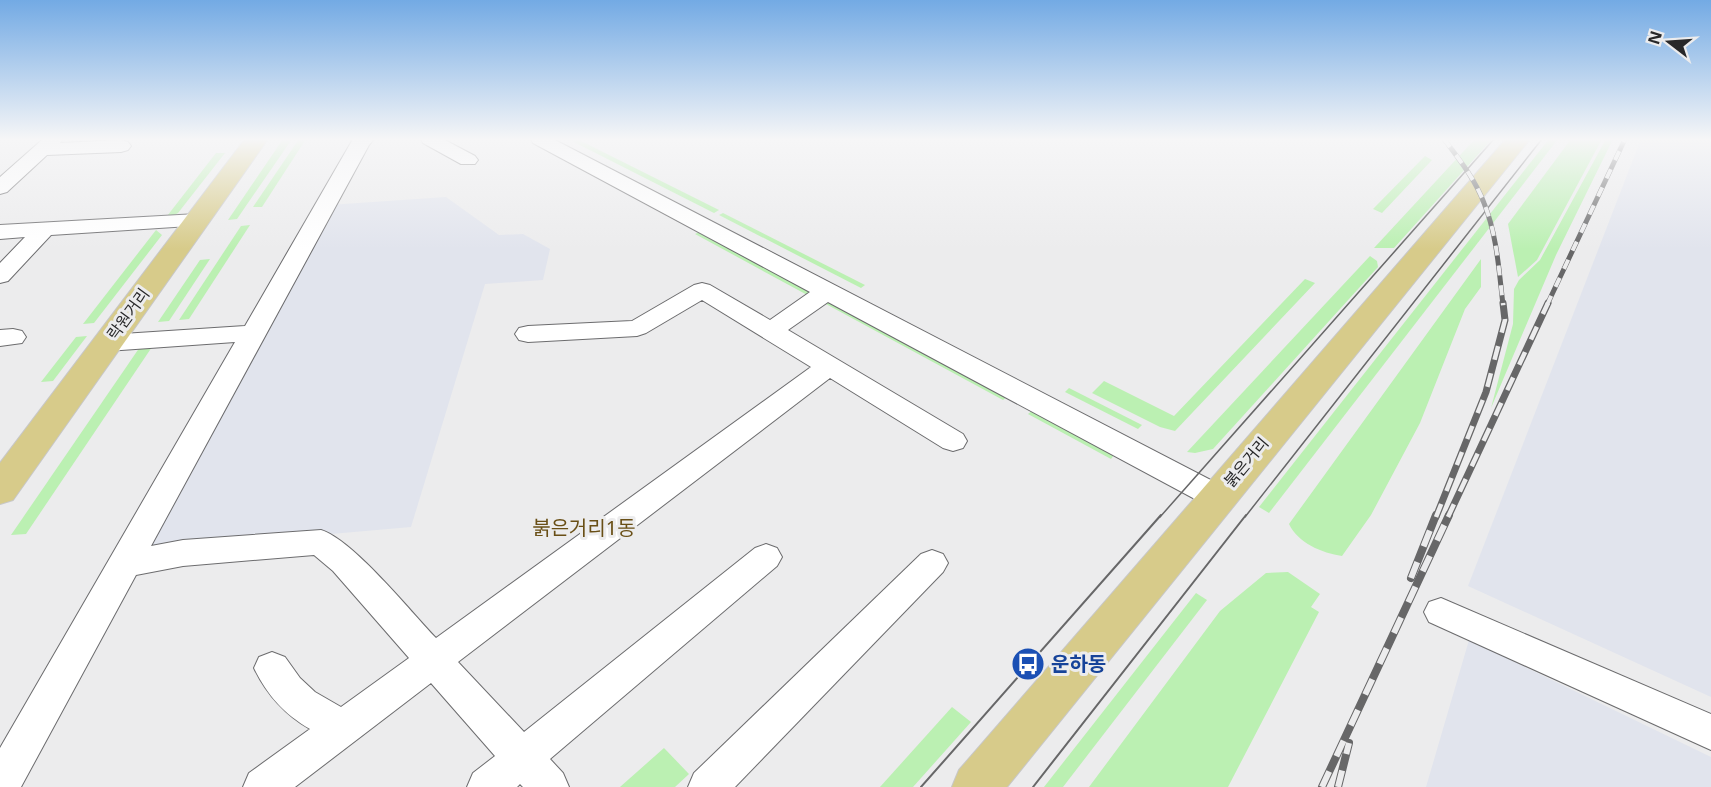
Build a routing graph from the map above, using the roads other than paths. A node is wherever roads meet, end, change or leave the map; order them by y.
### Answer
1 (13, 176) edge
2 (229, 176) edge
3 (342, 176) edge
4 (612, 176) edge
5 (1486, 176) edge
6 (0, 188) edge
7 (197, 220) junction
8 (44, 230) junction
9 (0, 232) edge
10 (0, 276) edge
11 (829, 290) junction
12 (771, 331) junction
13 (254, 333) junction
14 (528, 334) dead end
15 (107, 343) junction
16 (829, 366) junction
17 (953, 441) dead end
18 (0, 490) edge
19 (1217, 497) junction
20 (766, 557) dead end
21 (932, 563) dead end
22 (123, 564) junction
23 (1441, 612) dead end
24 (434, 662) junction
25 (272, 668) dead end
26 (344, 728) junction
27 (1711, 732) edge
28 (523, 758) junction
29 (0, 786) edge
30 (263, 787) edge
31 (487, 787) edge
32 (549, 787) edge
33 (708, 787) edge
34 (976, 787) edge

1 - 6 street
2 - 7 main road, 락원거리
3 - 13 street
4 - 11 street
5 - 19 main road, 붉은거리
7 - 8 street
7 - 15 main road, 락원거리
8 - 9 street
8 - 10 street
11 - 12 street
11 - 19 street
12 - 14 street
12 - 16 street
13 - 15 street
13 - 22 street
15 - 18 main road, 락원거리
16 - 17 street
16 - 24 street
19 - 34 main road, 붉은거리
20 - 28 street
21 - 33 street
22 - 24 street
22 - 29 street
23 - 27 street
24 - 26 street
24 - 28 street
25 - 26 street
26 - 30 street
28 - 31 street
28 - 32 street

